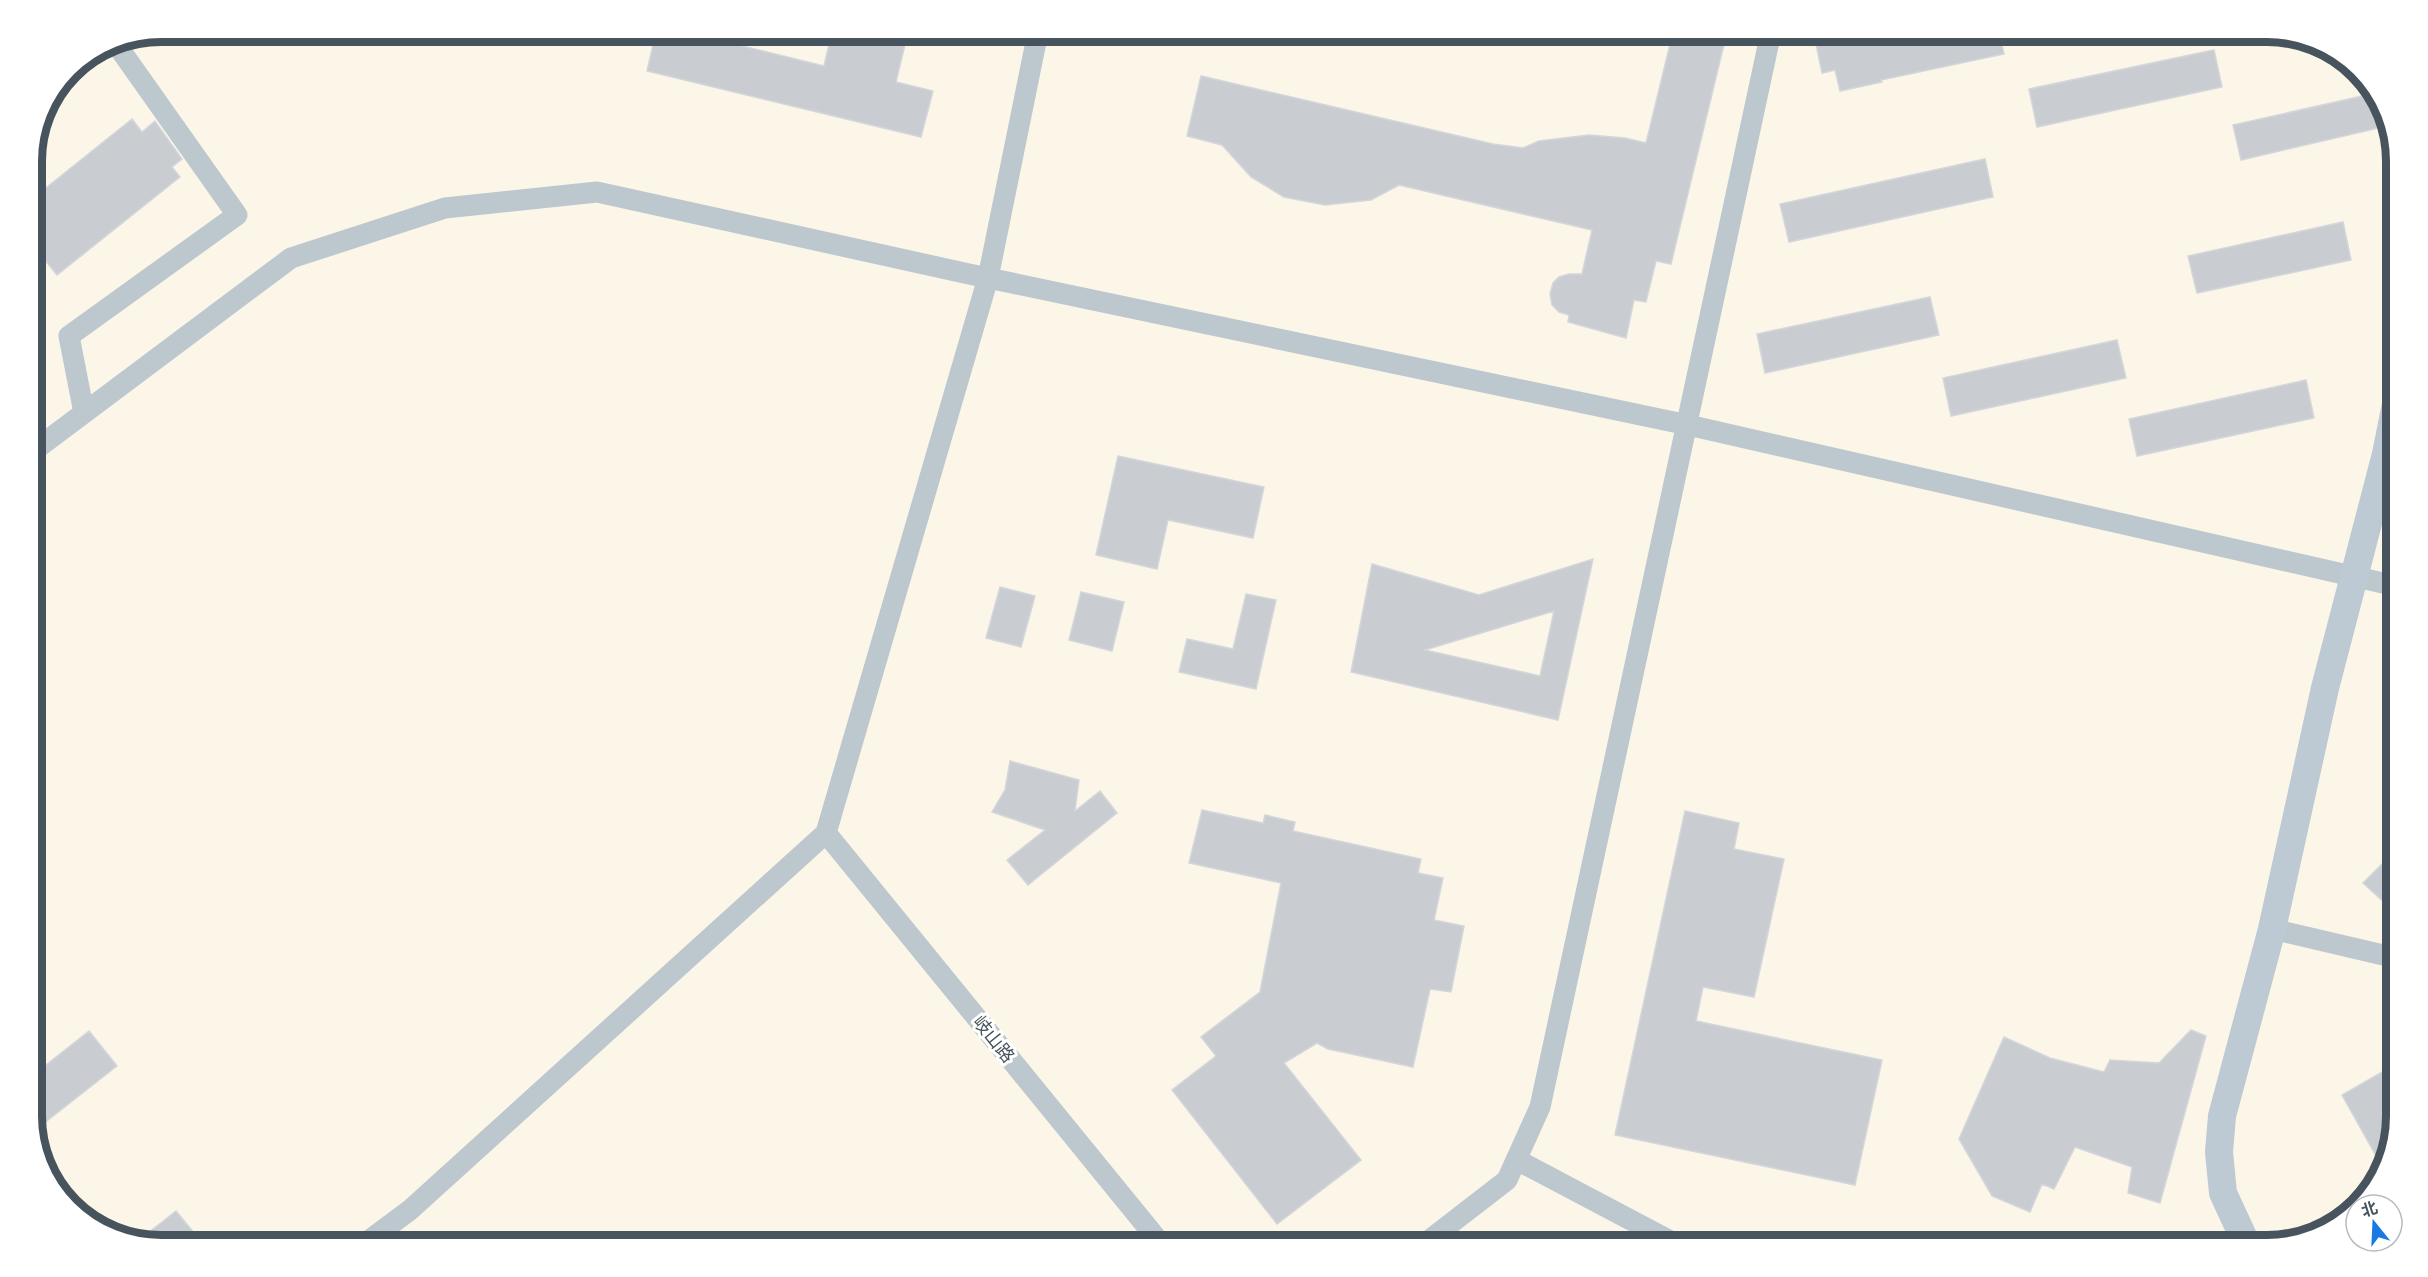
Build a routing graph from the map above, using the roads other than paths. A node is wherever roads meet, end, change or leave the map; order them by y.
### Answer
1 (1036, 42) edge
2 (1770, 42) edge
3 (120, 49) edge
4 (987, 278) junction
5 (84, 413) junction
6 (1688, 425) junction
7 (42, 444) edge
8 (2386, 445) edge
9 (2354, 576) junction
10 (2386, 584) edge
11 (826, 833) junction
12 (2272, 929) junction
13 (2386, 956) edge
14 (1516, 1160) junction
15 (376, 1235) edge
16 (1154, 1235) edge
17 (1436, 1235) edge
18 (1659, 1235) edge
19 (2242, 1235) edge

1 - 4 street
2 - 6 street
3 - 5 street
4 - 5 street
4 - 6 street
4 - 11 street
5 - 7 street
6 - 9 street
6 - 14 street
8 - 9 main road
9 - 10 street
9 - 12 main road
11 - 15 street
11 - 16 street, 岐山路
12 - 13 street
12 - 19 main road
14 - 17 street
14 - 18 street

